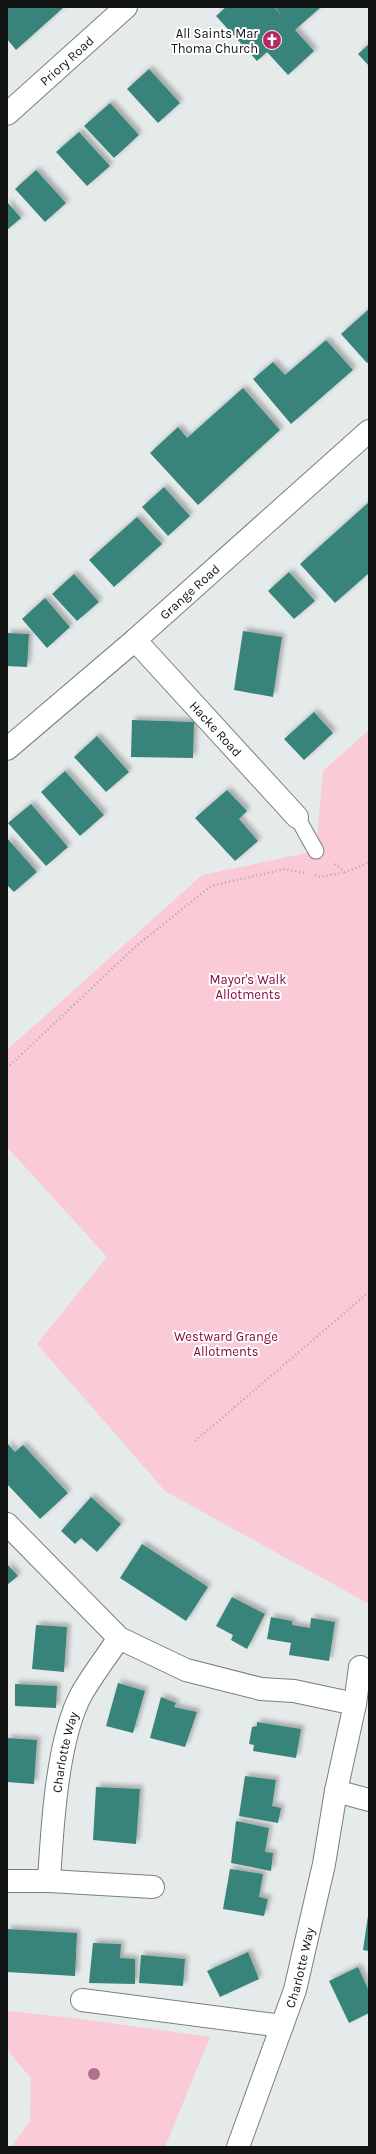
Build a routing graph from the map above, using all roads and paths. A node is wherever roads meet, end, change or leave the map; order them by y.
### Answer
1 (126, 7) edge
2 (7, 114) edge
3 (369, 431) edge
4 (136, 640) junction
5 (7, 749) edge
6 (297, 817) joint
7 (316, 851) joint
8 (369, 861) edge
9 (346, 872) junction
10 (307, 874) dead end
11 (314, 875) dead end
12 (7, 1068) edge
13 (369, 1292) edge
14 (195, 1441) dead end
15 (7, 1524) edge
16 (120, 1638) junction
17 (360, 1667) dead end
18 (355, 1704) junction
19 (336, 1791) junction
20 (369, 1800) edge
21 (7, 1881) edge
22 (49, 1881) junction
23 (153, 1887) dead end
24 (82, 2000) dead end
25 (282, 2026) junction
26 (238, 2147) edge

1 - 2 street, Priory Road
3 - 4 street, Grange Road
4 - 5 street, Grange Road
4 - 6 street, Hacke Road
6 - 7 lane
7 - 9 path
8 - 9 path
9 - 11 path
10 - 12 path
13 - 14 path
15 - 16 street
16 - 18 street
16 - 22 street, Charlotte Way
17 - 18 street, Charlotte Way
18 - 19 street, Charlotte Way
19 - 20 street
19 - 25 street, Charlotte Way
21 - 22 street
22 - 23 street
24 - 25 street
25 - 26 street, Charlotte Way

